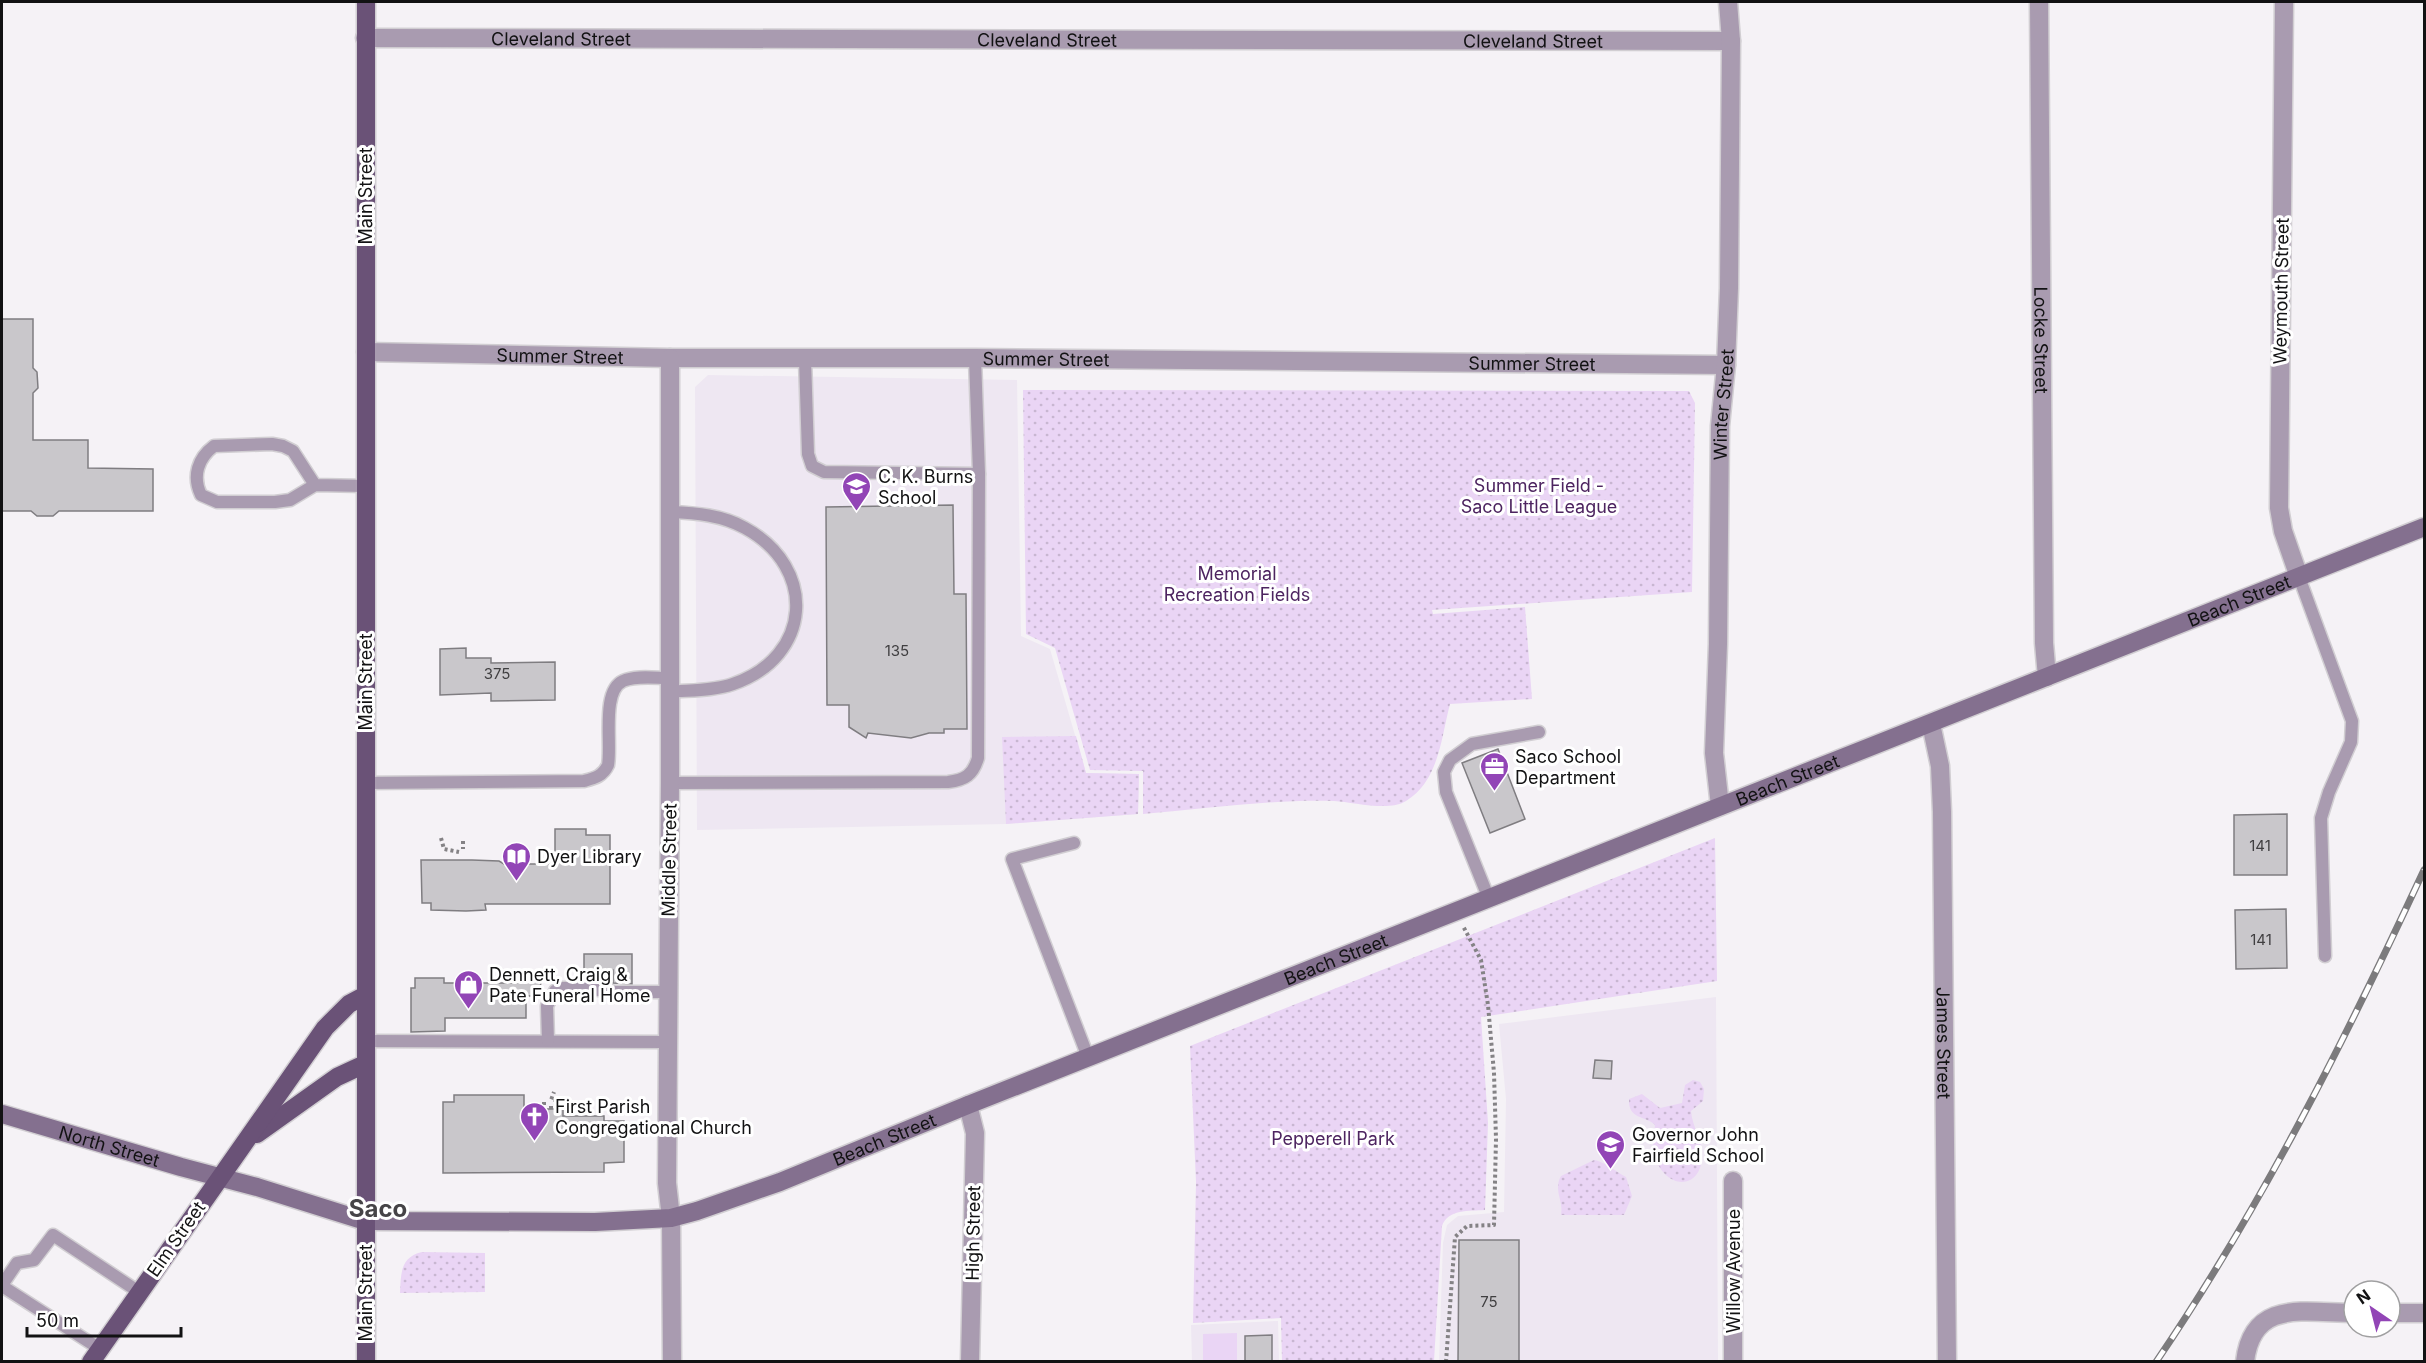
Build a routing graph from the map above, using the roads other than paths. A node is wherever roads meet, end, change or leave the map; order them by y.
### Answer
1 (366, 2) edge
2 (1728, 2) edge
3 (2039, 2) edge
4 (2284, 2) edge
5 (365, 38) junction
6 (1731, 41) junction
7 (366, 352) junction
8 (670, 358) junction
9 (975, 358) junction
10 (805, 359) junction
11 (1726, 365) junction
12 (979, 474) junction
13 (315, 485) junction
14 (365, 486) junction
15 (670, 512) junction
16 (2424, 527) edge
17 (2299, 577) junction
18 (2047, 677) junction
19 (669, 685) junction
20 (1931, 724) junction
21 (1539, 732) dead end
22 (365, 783) junction
23 (670, 783) junction
24 (1720, 806) junction
25 (1074, 843) dead end
26 (1489, 899) junction
27 (2325, 956) dead end
28 (668, 992) junction
29 (364, 996) junction
30 (365, 1041) junction
31 (548, 1041) junction
32 (667, 1042) junction
33 (1088, 1058) junction
34 (365, 1064) junction
35 (968, 1105) junction
36 (2, 1114) edge
37 (241, 1146) junction
38 (219, 1178) junction
39 (1733, 1180) dead end
40 (671, 1218) junction
41 (365, 1221) junction
42 (2, 1285) edge
43 (139, 1292) junction
44 (2342, 1313) edge
45 (2402, 1313) edge
46 (2424, 1313) edge
47 (95, 1355) edge
48 (366, 1362) edge
49 (672, 1362) edge
50 (970, 1362) edge
51 (1732, 1362) edge
52 (1947, 1362) edge
53 (2245, 1362) edge

1 - 5 main road, Main Street
2 - 6 street, Winter Street
3 - 18 street, Locke Street
4 - 17 street, Weymouth Street
5 - 6 street, Cleveland Street
5 - 7 main road, Main Street
6 - 11 street, Winter Street
7 - 8 street, Summer Street
7 - 14 main road, Main Street
8 - 10 street, Summer Street
8 - 15 street, Middle Street
9 - 10 street, Summer Street
9 - 11 street, Summer Street
9 - 12 lane
10 - 12 lane
11 - 24 street, Winter Street
12 - 23 lane
13 - 13 lane
13 - 14 lane
14 - 22 main road, Main Street
15 - 19 street, Middle Street
15 - 19 lane
16 - 17 main road, Beach Street
17 - 18 main road, Beach Street
17 - 27 lane
18 - 20 main road, Beach Street
19 - 22 lane
19 - 23 street, Middle Street
20 - 24 main road, Beach Street
20 - 52 street, James Street
21 - 26 lane
22 - 29 main road, Main Street
23 - 28 street, Middle Street
24 - 26 main road, Beach Street
25 - 33 lane
26 - 33 main road, Beach Street
28 - 31 lane
28 - 32 street, Middle Street
29 - 30 main road, Main Street
29 - 37 main road, Elm Street
30 - 31 lane
30 - 34 main road, Main Street
31 - 32 lane
32 - 40 street, Middle Street
33 - 35 main road, Beach Street
34 - 37 main road, Elm Street
34 - 41 main road, Main Street
35 - 40 main road, Beach Street
35 - 50 street, High Street
36 - 38 main road, North Street
37 - 38 main road, Elm Street
38 - 41 main road, Beach Street
38 - 43 main road, Elm Street
39 - 51 street, Willow Avenue
40 - 41 main road, Beach Street
40 - 49 street, Middle Street
41 - 48 main road, Main Street
42 - 43 lane
42 - 47 lane
43 - 47 main road, Elm Street
44 - 53 street
45 - 46 street

